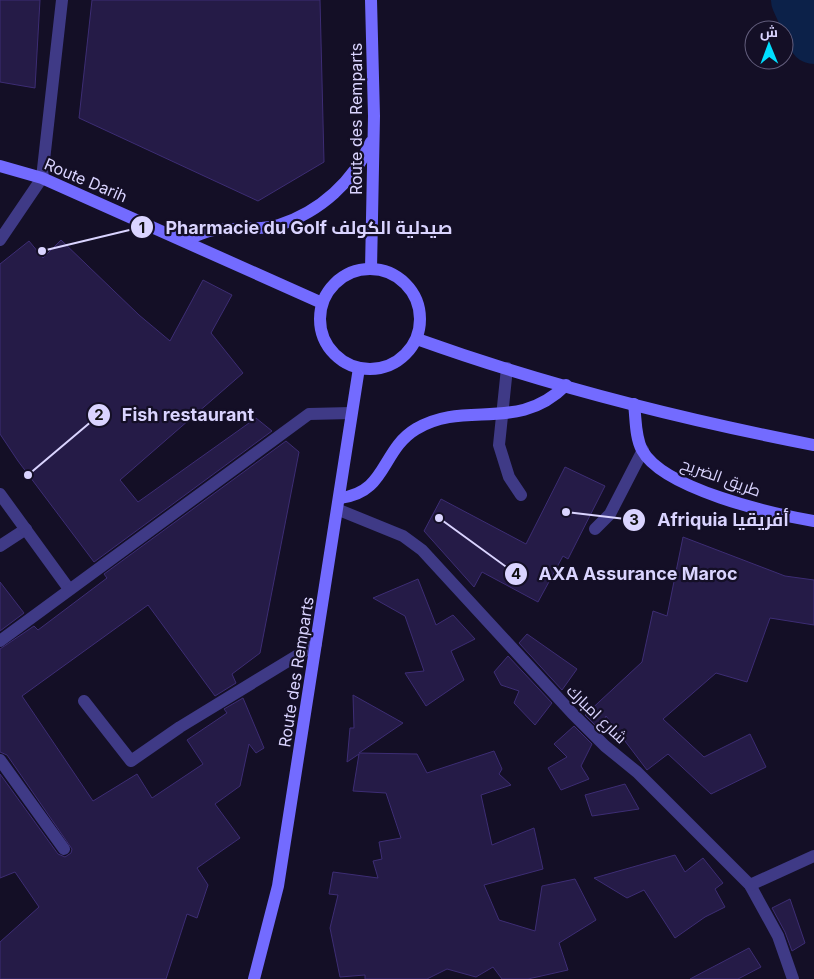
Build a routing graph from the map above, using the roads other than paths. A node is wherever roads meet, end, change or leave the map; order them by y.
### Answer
1 (62, 0) edge
2 (372, 0) edge
3 (374, 135) junction
4 (0, 166) edge
5 (42, 178) junction
6 (0, 240) edge
7 (185, 240) junction
8 (371, 269) junction
9 (322, 303) junction
10 (417, 339) junction
11 (359, 368) junction
12 (507, 368) junction
13 (566, 385) junction
14 (634, 404) junction
15 (351, 413) junction
16 (503, 413) junction
17 (814, 445) edge
18 (642, 450) junction
19 (0, 494) edge
20 (521, 495) dead end
21 (339, 504) junction
22 (814, 521) edge
23 (26, 529) junction
24 (595, 529) dead end
25 (0, 546) edge
26 (69, 589) junction
27 (0, 641) edge
28 (316, 644) junction
29 (84, 701) dead end
30 (0, 760) edge
31 (64, 849) dead end
32 (814, 856) edge
33 (750, 885) junction
34 (254, 979) edge
35 (793, 979) edge

1 - 5 street
2 - 3 main road, Route des Remparts
3 - 7 main road
3 - 8 main road, Route des Remparts
4 - 5 main road, Route Darih
5 - 6 street
5 - 7 main road, Route Darih
7 - 9 main road, Route Darih
8 - 9 main road
8 - 10 main road
9 - 11 main road
10 - 11 main road
10 - 12 main road
11 - 15 main road, Route des Remparts
12 - 13 main road
12 - 16 street
13 - 14 main road
13 - 16 main road
14 - 17 main road
14 - 18 main road
15 - 21 main road, Route des Remparts
15 - 26 street
16 - 20 street
16 - 21 main road
18 - 22 main road, طريق الضريح
18 - 24 street
19 - 23 street
21 - 28 main road, Route des Remparts
21 - 33 street, شارع امبارك
23 - 25 street
23 - 26 street
26 - 27 street
28 - 29 street
28 - 34 main road, Route des Remparts
30 - 31 street
32 - 33 street
33 - 35 street, شارع امبارك

